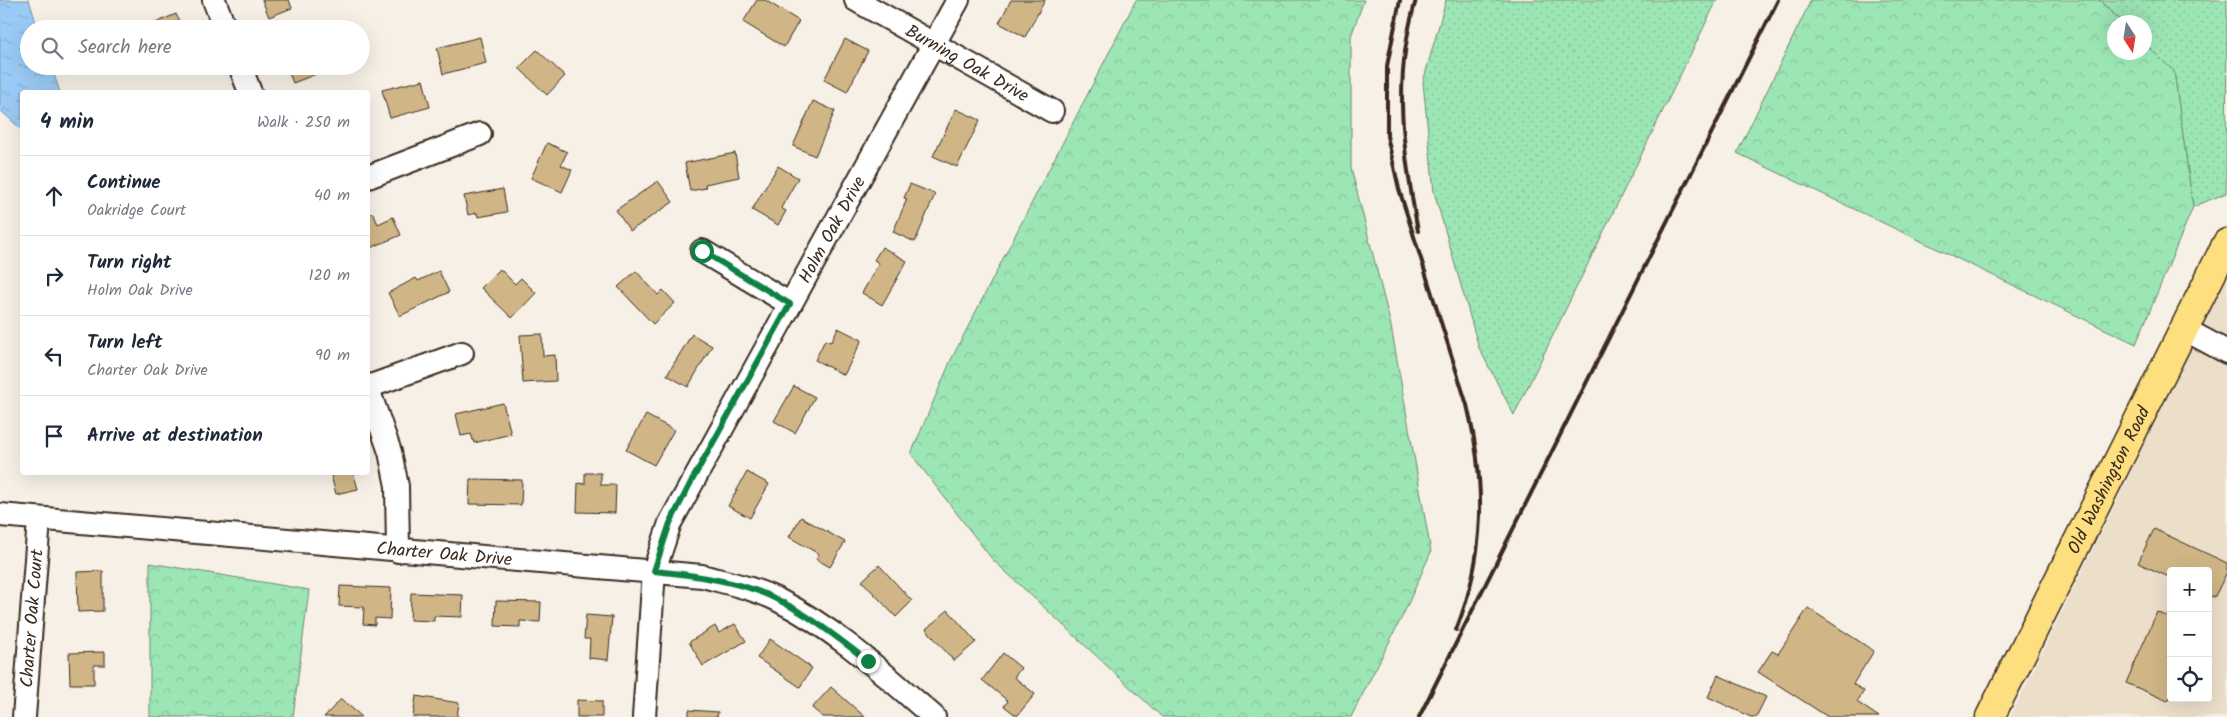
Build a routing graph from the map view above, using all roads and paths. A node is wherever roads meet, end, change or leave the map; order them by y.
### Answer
1 (214, 0) edge
2 (856, 0) edge
3 (958, 0) edge
4 (222, 20) edge
5 (933, 42) junction
6 (243, 75) edge
7 (249, 90) edge
8 (1052, 111) dead end
9 (480, 134) dead end
10 (370, 176) edge
11 (2227, 243) edge
12 (702, 251) dead end
13 (790, 304) junction
14 (2184, 330) junction
15 (2227, 352) edge
16 (462, 353) dead end
17 (370, 387) edge
18 (370, 394) edge
19 (0, 515) edge
20 (39, 520) junction
21 (398, 551) junction
22 (654, 571) junction
23 (24, 717) edge
24 (644, 717) edge
25 (934, 717) edge
26 (1990, 717) edge

1 - 4 street
2 - 5 street, Burning Oak Drive
3 - 5 street, Holm Oak Drive
5 - 8 street, Burning Oak Drive
5 - 13 street, Holm Oak Drive
6 - 7 street
9 - 10 street
11 - 14 main road, Old Washington Road
12 - 13 street
13 - 22 street, Holm Oak Drive
14 - 15 street
14 - 26 main road, Old Washington Road
16 - 17 street
18 - 21 street
19 - 20 street, Charter Oak Drive
20 - 21 street, Charter Oak Drive
20 - 23 street, Charter Oak Court
21 - 22 street, Charter Oak Drive
22 - 24 street, Holm Oak Drive
22 - 25 street, Charter Oak Drive

